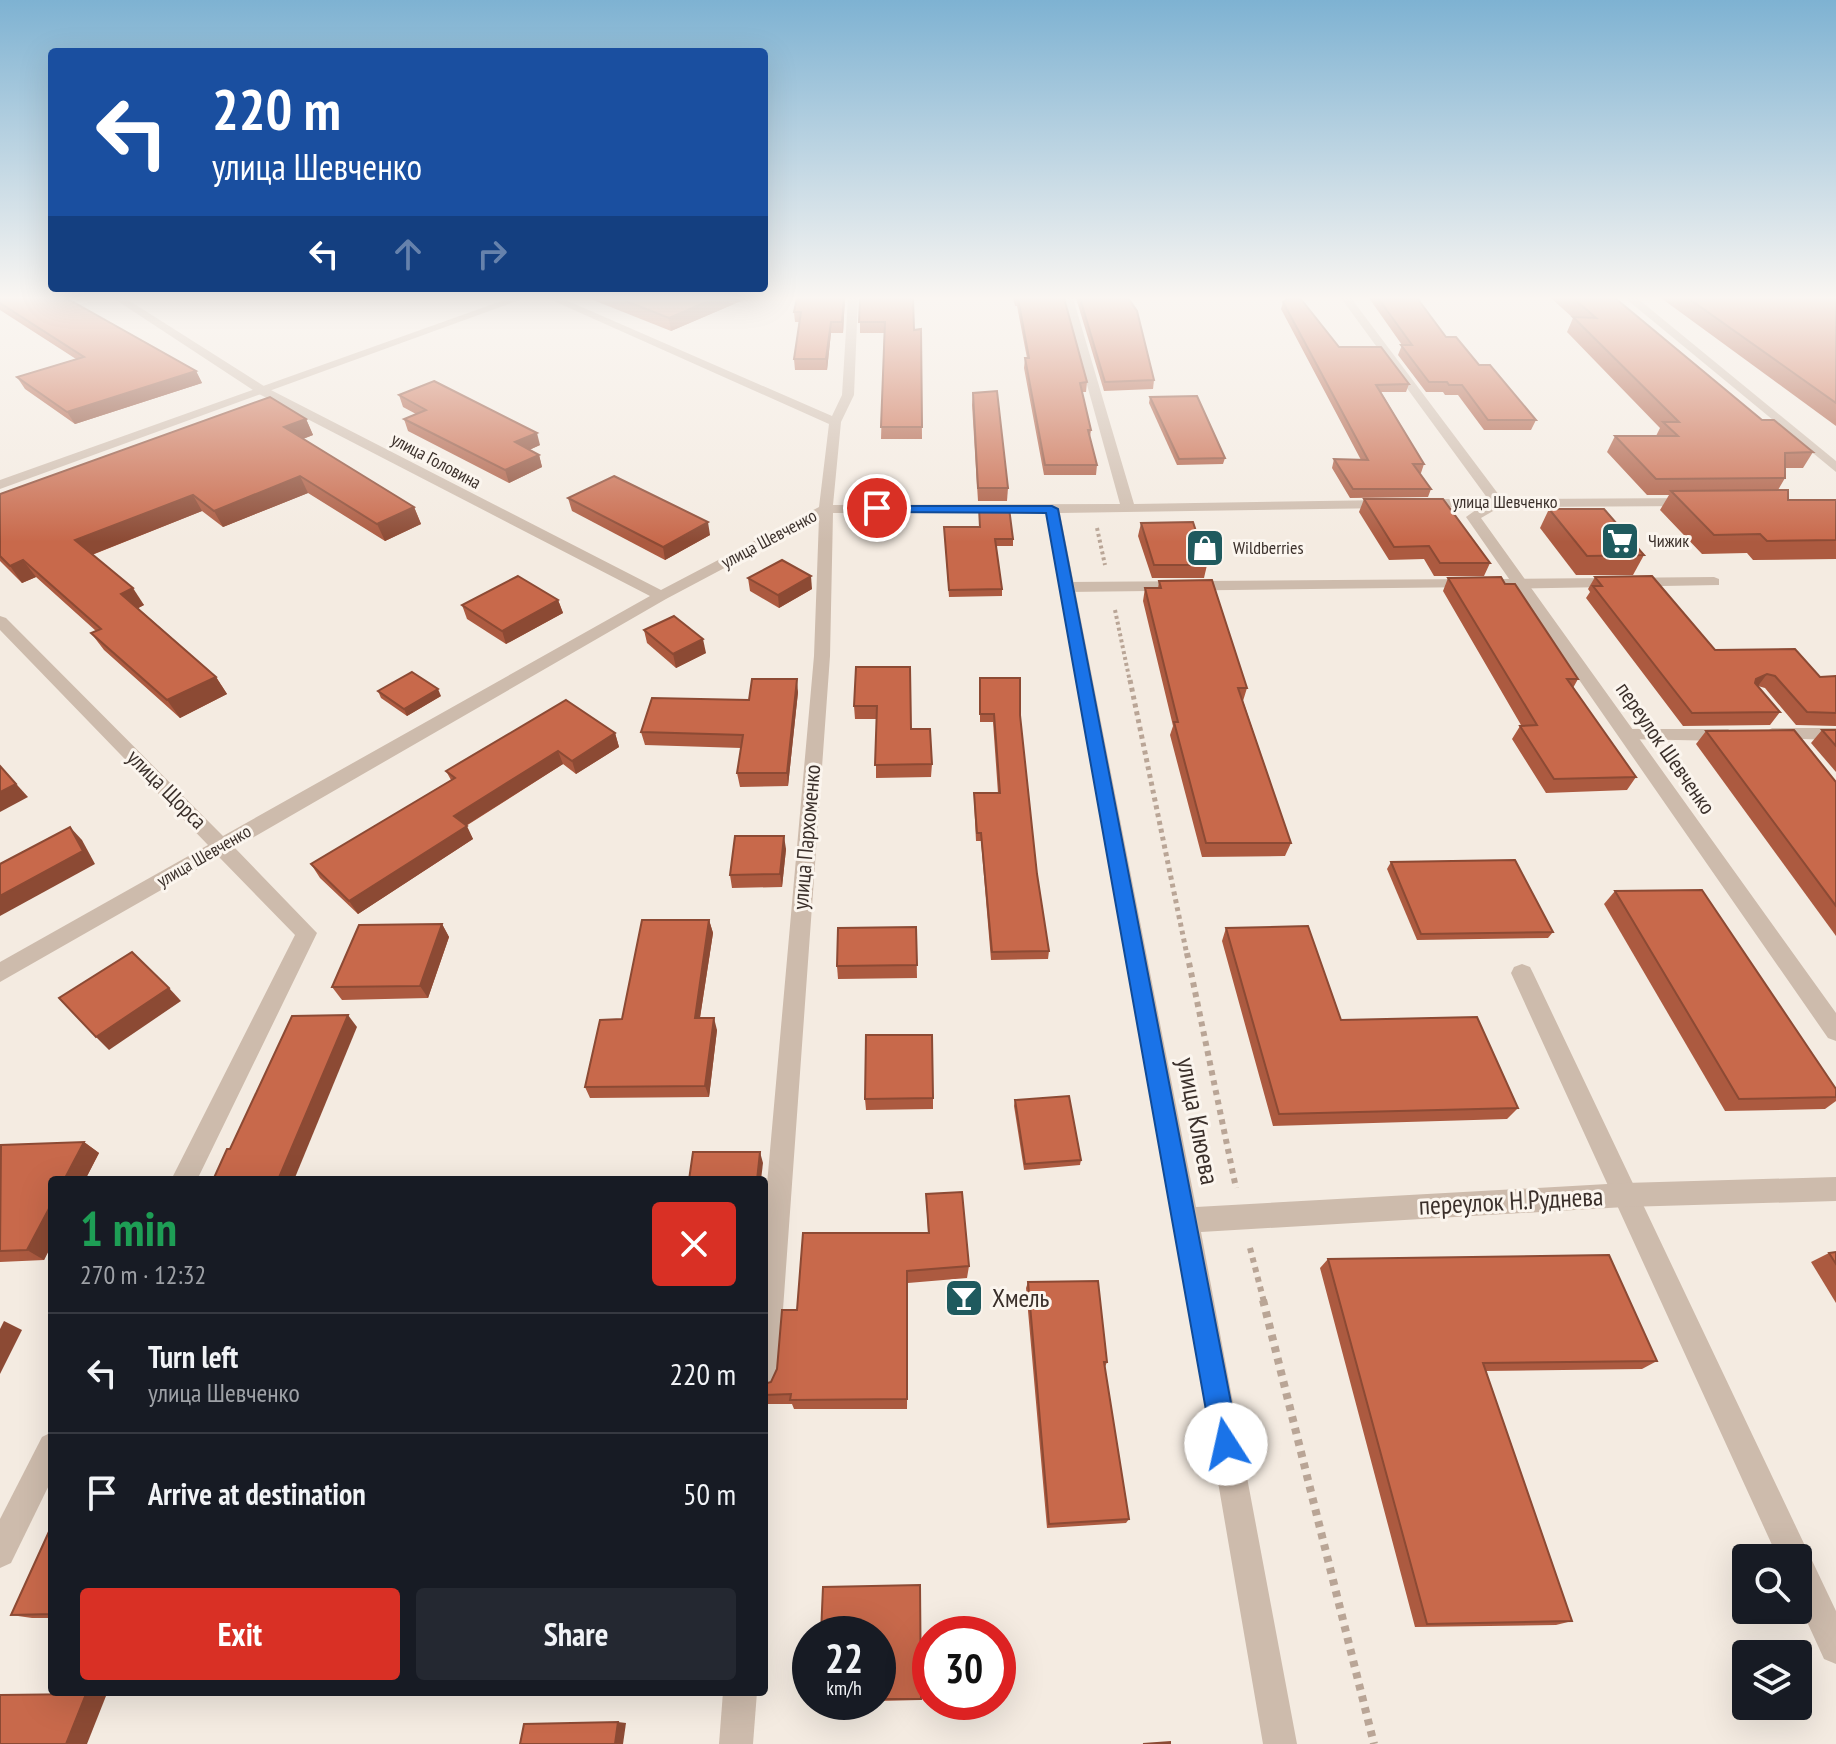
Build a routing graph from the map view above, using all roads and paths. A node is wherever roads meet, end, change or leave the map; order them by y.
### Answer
1 (245, 379) edge
2 (295, 379) edge
3 (738, 379) edge
4 (849, 379) edge
5 (1091, 379) edge
6 (1407, 379) edge
7 (1729, 379) edge
8 (263, 391) junction
9 (835, 422) junction
10 (1836, 468) edge
11 (0, 485) edge
12 (1713, 501) edge
13 (1498, 502) junction
14 (1128, 507) junction
15 (826, 509) junction
16 (1052, 509) junction
17 (1096, 524) dead end
18 (1714, 582) dead end
19 (1521, 584) junction
20 (1067, 587) junction
21 (1110, 587) junction
22 (661, 596) junction
23 (0, 621) edge
24 (1774, 714) edge
25 (1791, 734) junction
26 (1836, 734) edge
27 (1628, 735) junction
28 (1809, 756) edge
29 (222, 845) junction
30 (0, 973) edge
31 (1522, 973) dead end
32 (1836, 1031) edge
33 (186, 1176) edge
34 (1836, 1189) edge
35 (1625, 1195) junction
36 (1243, 1217) junction
37 (1186, 1220) junction
38 (768, 1329) edge
39 (48, 1455) edge
40 (1787, 1544) edge
41 (0, 1552) edge
42 (1812, 1596) edge
43 (1836, 1647) edge
44 (740, 1696) edge
45 (736, 1744) edge
46 (1280, 1744) edge
47 (1374, 1744) edge

1 - 8 street, улица Головина
2 - 8 street
3 - 9 street
4 - 9 street, улица Пархоменко
5 - 14 street
6 - 13 street
7 - 10 street
8 - 11 street
8 - 22 street, улица Головина
9 - 15 street, улица Пархоменко
12 - 13 street, улица Шевченко
13 - 14 street, улица Шевченко
13 - 19 street, переулок Шевченко
14 - 16 street, улица Шевченко
15 - 16 street, улица Шевченко
15 - 22 street, улица Шевченко
15 - 38 street, улица Пархоменко
16 - 20 street, улица Клюева
17 - 21 path
18 - 19 street
19 - 21 street
19 - 27 street, переулок Шевченко
20 - 21 street
20 - 37 street, улица Клюева
21 - 36 path
22 - 29 street, улица Шевченко
23 - 29 street, улица Щорса
24 - 25 street
25 - 26 street
25 - 27 street
25 - 28 street
27 - 32 street, переулок Шевченко
29 - 30 street, улица Шевченко
29 - 33 street, улица Щорса
31 - 35 street
34 - 35 street, переулок Н.Руднева
35 - 36 street, переулок Н.Руднева
35 - 40 street
36 - 37 street, переулок Н.Руднева
36 - 47 path
37 - 46 street, улица Клюева
39 - 41 street
42 - 43 street
44 - 45 street

